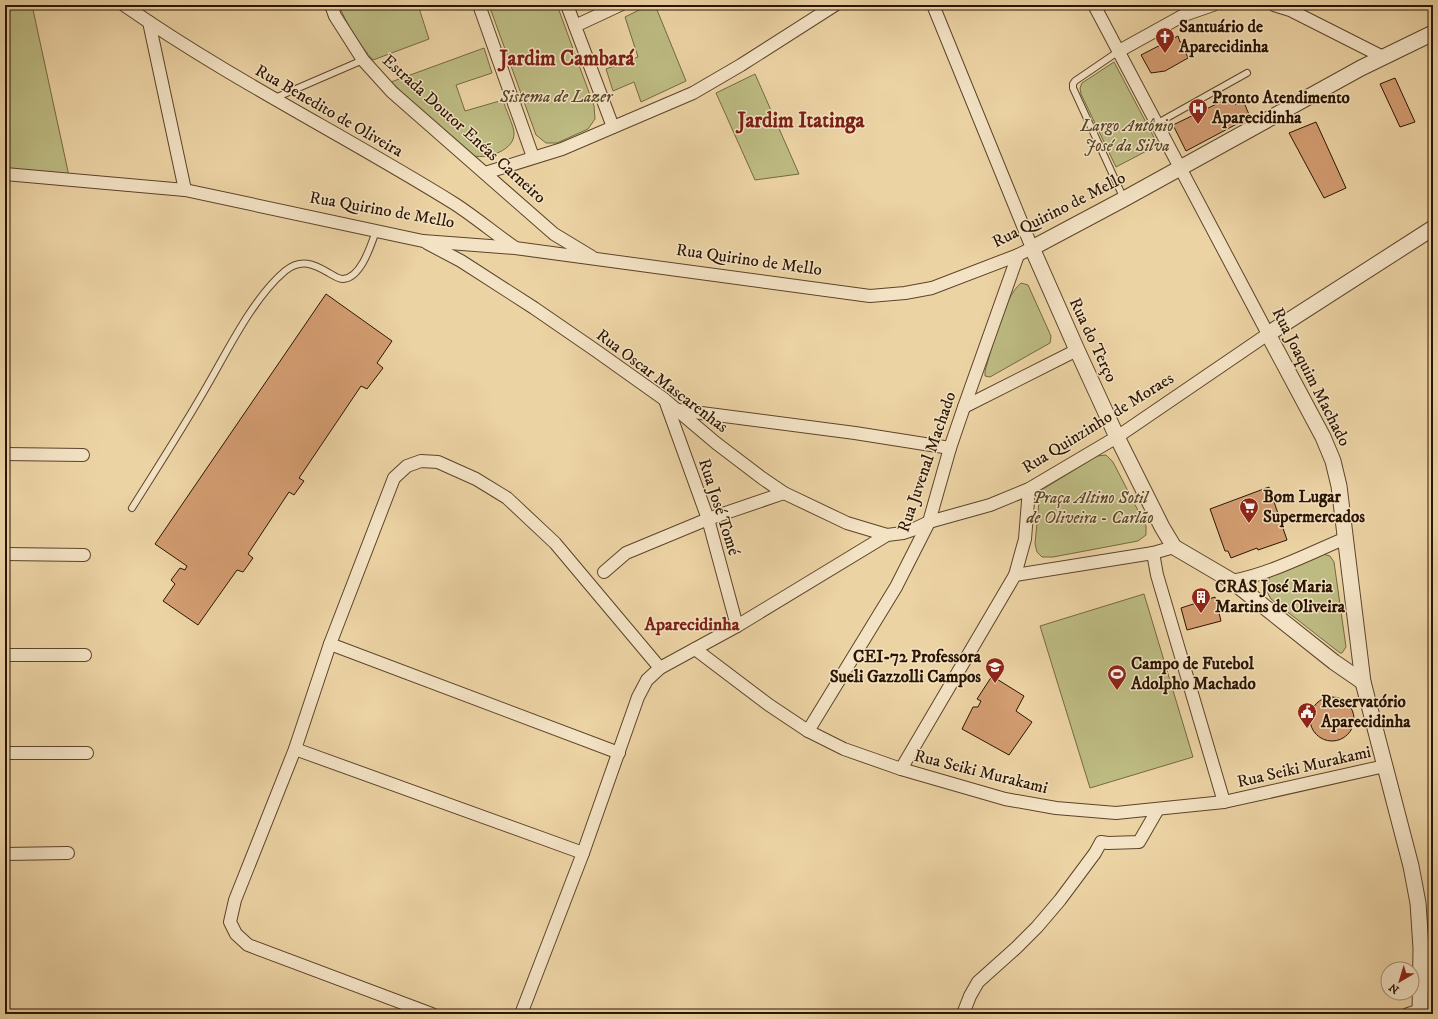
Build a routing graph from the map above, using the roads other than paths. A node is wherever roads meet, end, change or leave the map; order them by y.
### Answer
1 (124, 5) edge
2 (331, 5) edge
3 (479, 5) edge
4 (567, 5) edge
5 (620, 5) edge
6 (835, 5) edge
7 (932, 5) edge
8 (1094, 5) edge
9 (1213, 5) edge
10 (1274, 5) edge
11 (149, 22) junction
12 (575, 26) junction
13 (1433, 33) edge
14 (1118, 52) junction
15 (1383, 57) junction
16 (363, 60) junction
17 (1247, 74) dead end
18 (275, 98) junction
19 (1156, 124) junction
20 (613, 126) junction
21 (534, 158) junction
22 (1179, 168) junction
23 (485, 173) junction
24 (5, 174) edge
25 (185, 190) junction
26 (1124, 199) junction
27 (1433, 228) edge
28 (376, 231) junction
29 (423, 241) junction
30 (515, 248) junction
31 (1025, 251) junction
32 (594, 259) junction
33 (1268, 334) junction
34 (1077, 350) junction
35 (664, 400) junction
36 (964, 407) junction
37 (678, 410) junction
38 (1117, 437) junction
39 (950, 448) junction
40 (5, 454) edge
41 (83, 454) dead end
42 (1029, 489) junction
43 (784, 493) junction
44 (132, 508) dead end
45 (708, 520) junction
46 (929, 522) junction
47 (887, 534) junction
48 (1346, 538) junction
49 (1174, 547) junction
50 (1153, 553) junction
51 (5, 554) edge
52 (84, 555) dead end
53 (604, 572) dead end
54 (1015, 575) junction
55 (1232, 581) junction
56 (737, 626) junction
57 (1357, 641) junction
58 (330, 644) junction
59 (695, 649) junction
60 (5, 655) edge
61 (84, 655) dead end
62 (1334, 662) junction
63 (660, 668) junction
64 (1363, 682) junction
65 (808, 731) junction
66 (295, 749) junction
67 (5, 753) edge
68 (87, 753) dead end
69 (619, 753) junction
70 (1386, 766) junction
71 (901, 769) junction
72 (1224, 802) junction
73 (1158, 809) junction
74 (68, 853) dead end
75 (583, 853) junction
76 (5, 854) edge
77 (1419, 1012) edge
78 (432, 1014) edge
79 (521, 1014) edge
80 (963, 1014) edge

1 - 11 street, Rua Benedito de Oliveira
2 - 16 street, Estrada Doutor Enéas Carneiro
3 - 21 street
4 - 12 street
5 - 12 street
6 - 20 street
7 - 31 street, Rua do Terço
8 - 14 street, Rua Joaquim Machado
9 - 14 street
10 - 15 street
11 - 18 street, Rua Benedito de Oliveira
11 - 25 street
12 - 20 street
13 - 15 street, Rua Quirino de Mello
14 - 19 street, Rua Joaquim Machado
14 - 26 lane
15 - 22 street, Rua Quirino de Mello
16 - 18 lane
16 - 23 street, Estrada Doutor Enéas Carneiro
17 - 19 lane
18 - 30 street, Rua Benedito de Oliveira
19 - 22 street, Rua Joaquim Machado
20 - 21 street
21 - 23 street
22 - 26 street, Rua Quirino de Mello
22 - 33 street, Rua Joaquim Machado
23 - 32 street, Estrada Doutor Enéas Carneiro
24 - 25 street, Rua Quirino de Mello
25 - 28 street, Rua Quirino de Mello
26 - 31 street, Rua Quirino de Mello
27 - 33 street, Rua Quinzinho de Moraes
28 - 29 street, Rua Quirino de Mello
28 - 44 lane
29 - 30 street, Rua Quirino de Mello
29 - 35 street, Rua Oscar Mascarenhas
30 - 32 street, Rua Quirino de Mello
31 - 32 street, Rua Quirino de Mello
31 - 34 street, Rua do Terço
31 - 36 street, Rua Juvenal Machado
33 - 38 street, Rua Quinzinho de Moraes
33 - 48 street, Rua Joaquim Machado
34 - 36 street
34 - 38 street, Rua do Terço
35 - 37 street, Rua Oscar Mascarenhas
35 - 45 street, Rua José Tomé
36 - 39 street, Rua Juvenal Machado
37 - 39 street
37 - 43 street, Rua Oscar Mascarenhas
38 - 42 street, Rua Quinzinho de Moraes
38 - 49 street, Rua do Terço
39 - 46 street, Rua Juvenal Machado
40 - 41 street
42 - 46 street, Rua Quinzinho de Moraes
42 - 54 street
43 - 45 street
43 - 47 street, Rua Oscar Mascarenhas
45 - 53 street
45 - 56 street, Rua José Tomé
46 - 47 street, Rua Quinzinho de Moraes
46 - 65 street, Rua Juvenal Machado
47 - 56 street, Rua Quinzinho de Moraes
48 - 55 street
48 - 57 street, Rua Joaquim Machado
49 - 50 street
49 - 55 street, Rua do Terço
50 - 54 street
50 - 72 street
51 - 52 street
54 - 71 street
55 - 62 street, Rua do Terço
56 - 59 street, Rua Quinzinho de Moraes
57 - 62 street
57 - 64 street, Rua Joaquim Machado
58 - 63 street
58 - 66 street
58 - 69 street
59 - 63 street, Rua Quinzinho de Moraes
59 - 65 street, Rua Seiki Murakami
60 - 61 street
62 - 64 street, Rua do Terço
63 - 69 street, Rua Quinzinho de Moraes
64 - 70 street, Rua Joaquim Machado
65 - 71 street, Rua Seiki Murakami
66 - 75 street
66 - 78 street
67 - 68 street
69 - 75 street, Rua Quinzinho de Moraes
70 - 72 street, Rua Seiki Murakami
70 - 77 street, Rua Joaquim Machado
71 - 73 street, Rua Seiki Murakami
72 - 73 street, Rua Seiki Murakami
73 - 80 street
74 - 76 street
75 - 79 street, Rua Quinzinho de Moraes

